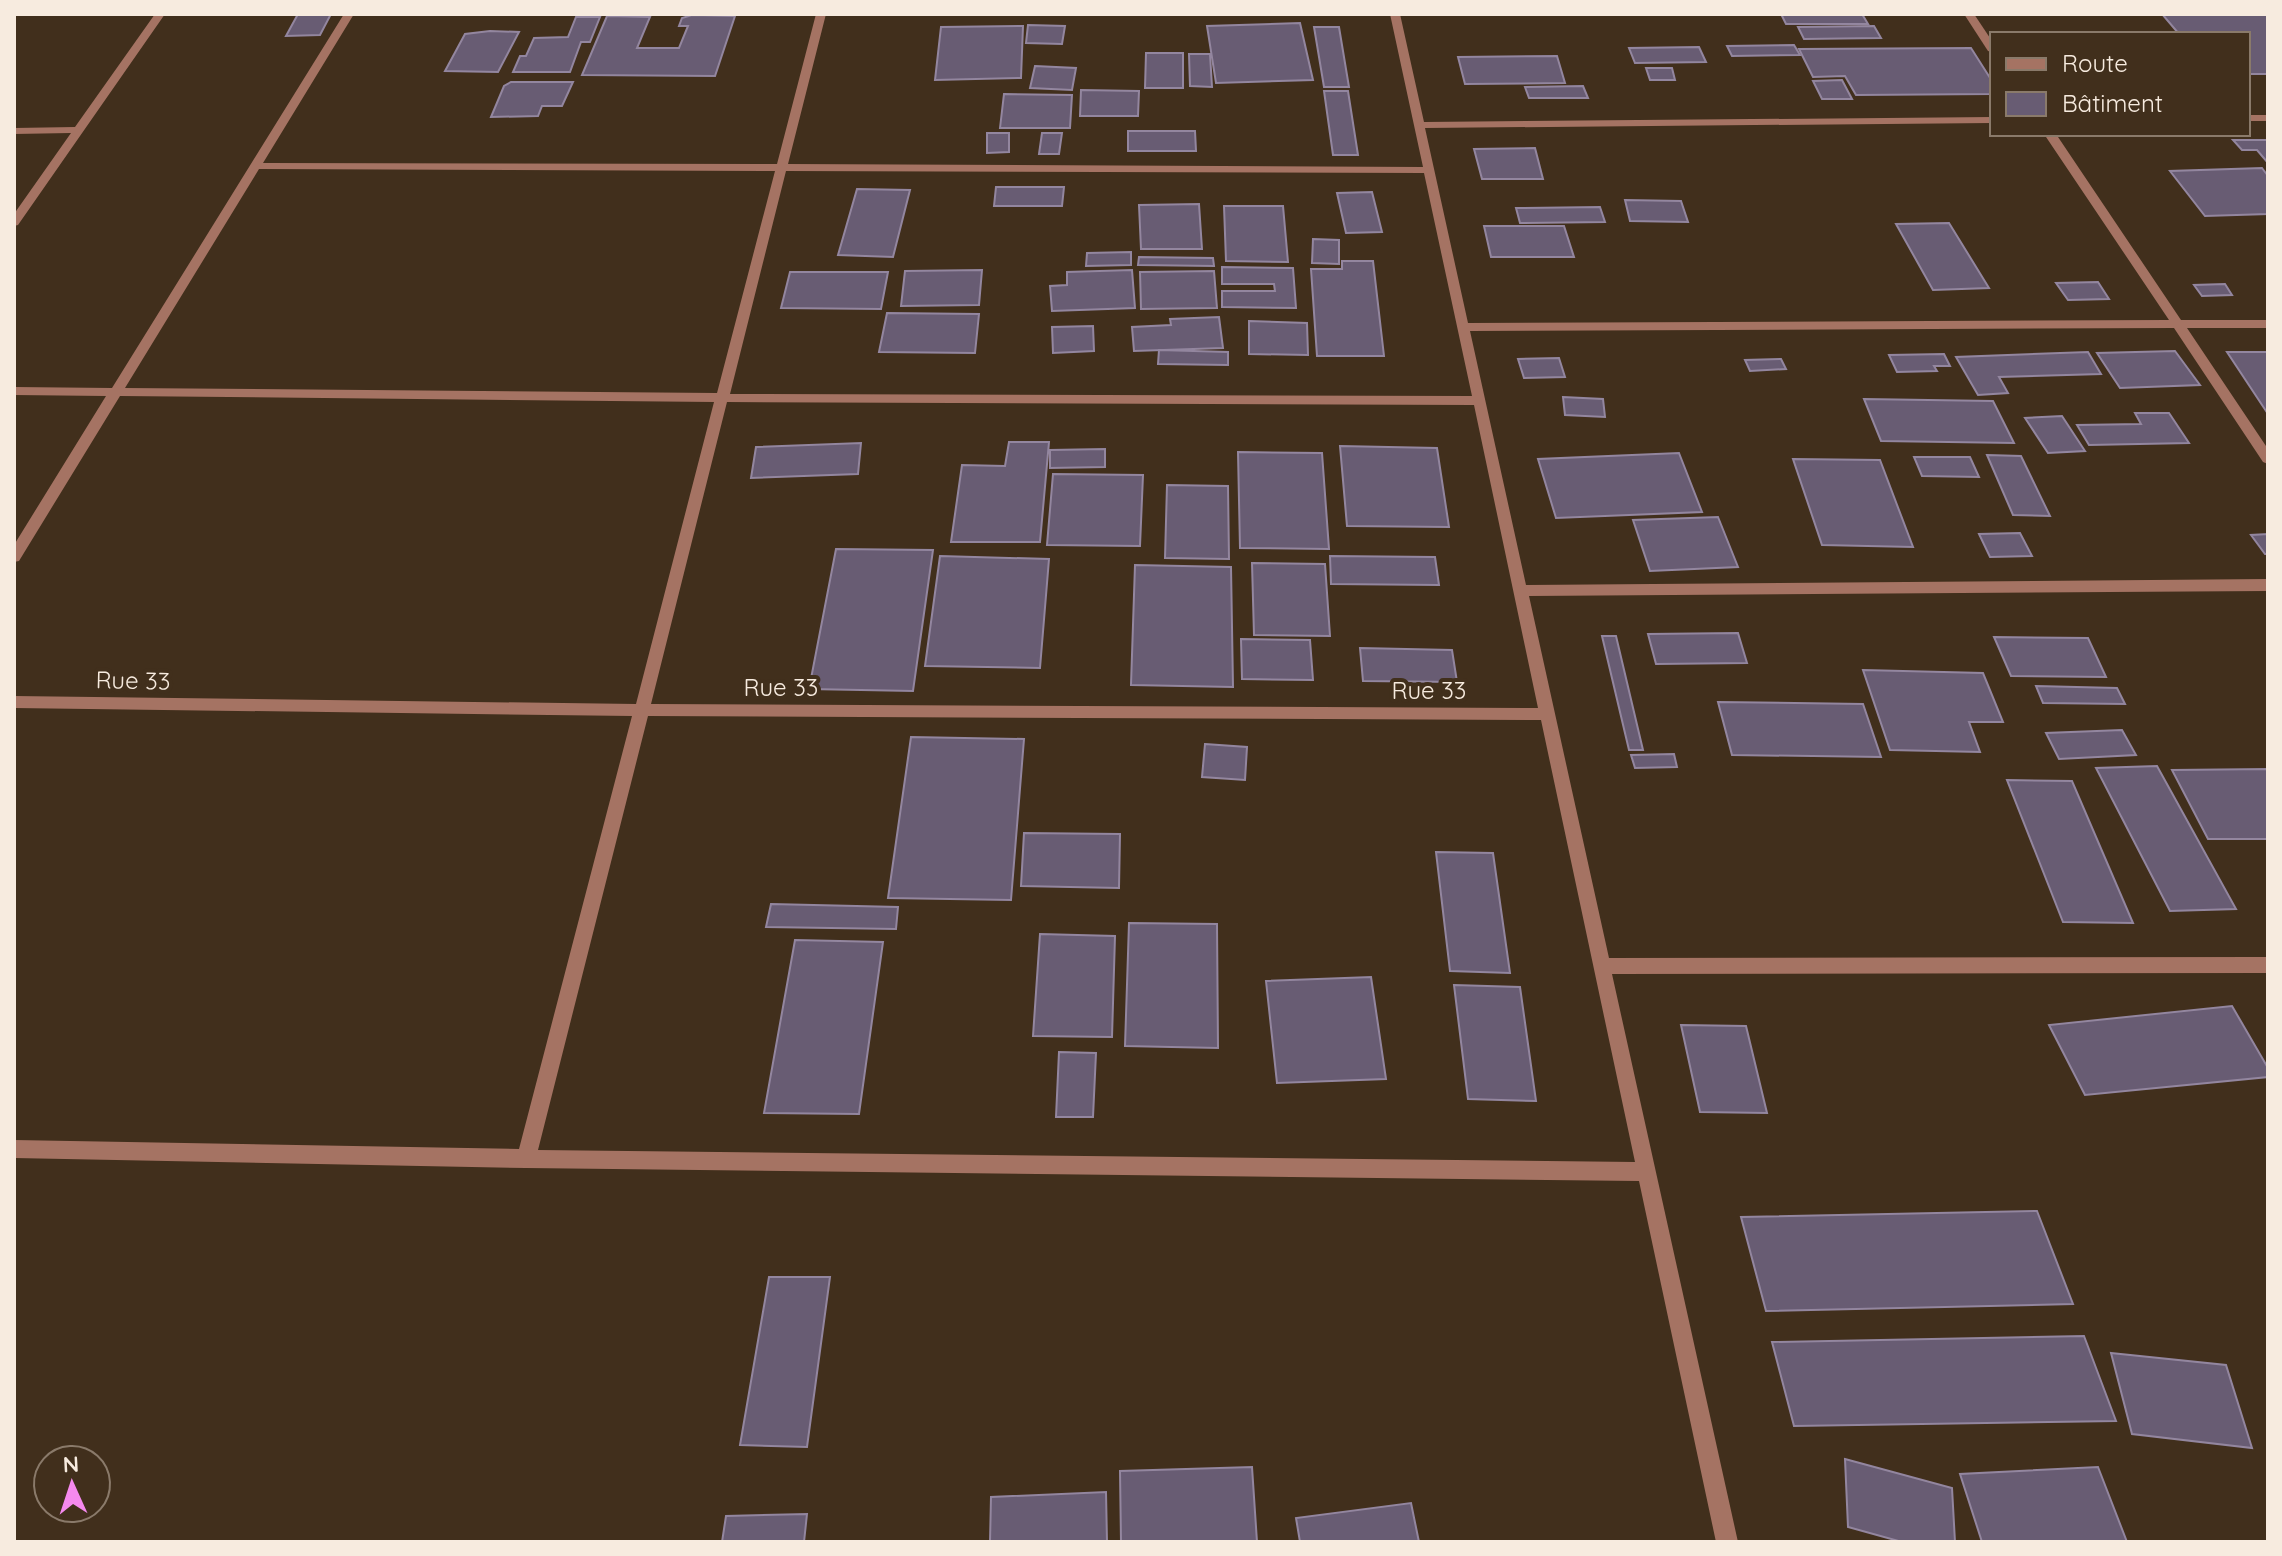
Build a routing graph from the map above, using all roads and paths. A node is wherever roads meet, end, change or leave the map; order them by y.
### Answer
1 (160, 14) edge
2 (349, 14) edge
3 (821, 14) edge
4 (1395, 14) edge
5 (1969, 14) edge
6 (1990, 46) edge
7 (1990, 120) edge
8 (1419, 125) junction
9 (79, 130) junction
10 (14, 131) edge
11 (2051, 136) edge
12 (255, 166) junction
13 (781, 170) junction
14 (1428, 170) junction
15 (14, 222) edge
16 (2177, 324) junction
17 (2268, 324) edge
18 (1462, 327) junction
19 (14, 391) edge
20 (116, 391) junction
21 (722, 398) junction
22 (1479, 401) junction
23 (2268, 459) edge
24 (14, 557) edge
25 (2268, 585) edge
26 (1520, 591) junction
27 (14, 702) edge
28 (642, 710) junction
29 (1547, 714) junction
30 (2268, 965) edge
31 (1602, 966) junction
32 (14, 1149) edge
33 (526, 1159) junction
34 (1647, 1172) junction
35 (1727, 1542) edge

1 - 9 street
2 - 12 street
3 - 13 street
4 - 8 street
5 - 6 street
7 - 8 street
8 - 14 street
9 - 10 street
9 - 15 street
11 - 16 street
12 - 13 street
12 - 20 street
13 - 14 street
13 - 21 street
14 - 18 street
16 - 17 street
16 - 18 street
16 - 23 street
18 - 22 street
19 - 20 street
20 - 21 street
20 - 24 street
21 - 22 street
21 - 28 street
22 - 26 street
25 - 26 street
26 - 29 street
27 - 28 street, Rue 33
28 - 29 street, Rue 33
28 - 33 street
29 - 31 street
30 - 31 street
31 - 34 street
32 - 33 street
33 - 34 street
34 - 35 street

